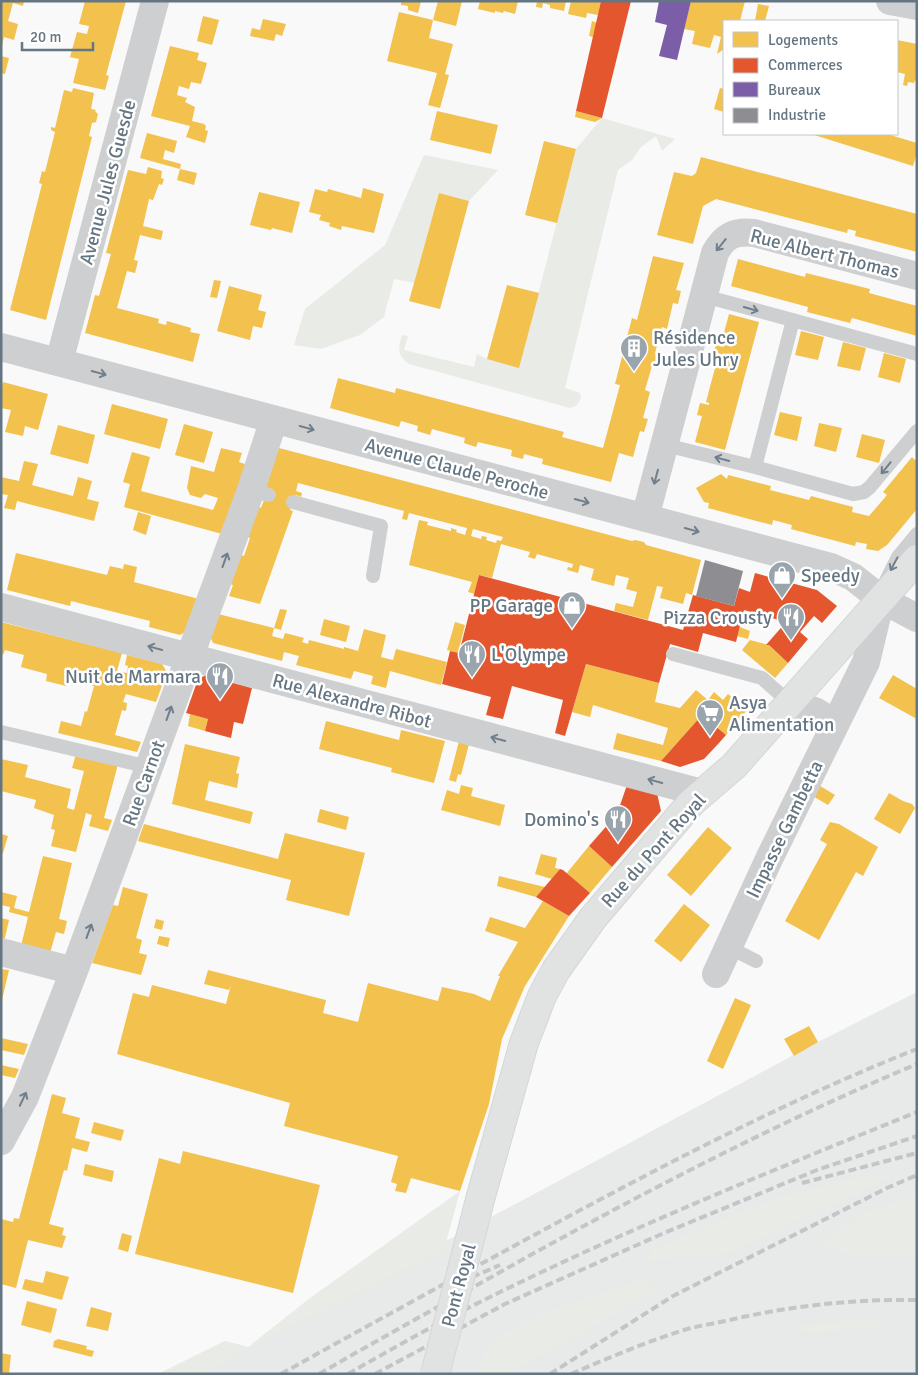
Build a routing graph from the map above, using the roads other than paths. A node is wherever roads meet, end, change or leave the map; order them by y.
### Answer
1 (154, 1) edge
2 (890, 1) edge
3 (917, 6) edge
4 (917, 276) edge
5 (704, 296) junction
6 (793, 320) junction
7 (1, 347) edge
8 (917, 354) edge
9 (59, 362) junction
10 (274, 419) junction
11 (917, 431) edge
12 (665, 445) junction
13 (755, 467) junction
14 (293, 502) dead end
15 (645, 518) junction
16 (917, 534) edge
17 (917, 559) edge
18 (373, 576) dead end
19 (1, 607) edge
20 (900, 609) edge
21 (673, 654) dead end
22 (190, 657) junction
23 (783, 710) junction
24 (1, 732) edge
25 (830, 734) junction
26 (149, 767) junction
27 (702, 793) junction
28 (728, 947) junction
29 (1, 952) edge
30 (756, 961) dead end
31 (74, 971) junction
32 (716, 974) dead end
33 (2, 1142) edge
34 (481, 1196) joint
35 (435, 1374) edge

1 - 9 street, Avenue Jules Guesde
2 - 3 street
4 -> 5 street, Rue Albert Thomas
5 -> 6 lane
5 - 12 street, Rue Albert Thomas
6 - 8 lane
6 - 13 lane
7 - 9 street, Avenue Claude Peroche
9 -> 10 street, Avenue Claude Peroche
10 -> 15 street, Avenue Claude Peroche
22 -> 10 street, Rue Carnot
11 -> 13 lane
13 -> 12 lane
12 -> 15 street, Rue Albert Thomas
14 - 18 lane
15 -> 20 street, Avenue Claude Peroche
16 -> 20 lane
17 - 20 main road, Rue du Pont Royal
22 -> 19 street, Rue Alexandre Ribot
20 - 23 main road, Rue du Pont Royal
20 - 25 street, Impasse Gambetta
21 - 23 lane
26 -> 22 street, Rue Carnot
27 -> 22 street, Rue Alexandre Ribot
23 - 25 street
23 - 27 main road, Rue du Pont Royal
24 - 26 lane
25 - 28 street, Impasse Gambetta
31 -> 26 street, Rue Carnot
27 - 34 main road, Rue du Pont Royal
28 - 30 lane
28 - 32 street, Impasse Gambetta
29 - 31 street
33 -> 31 street, Rue Carnot
34 - 35 main road, Pont Royal, bridge

